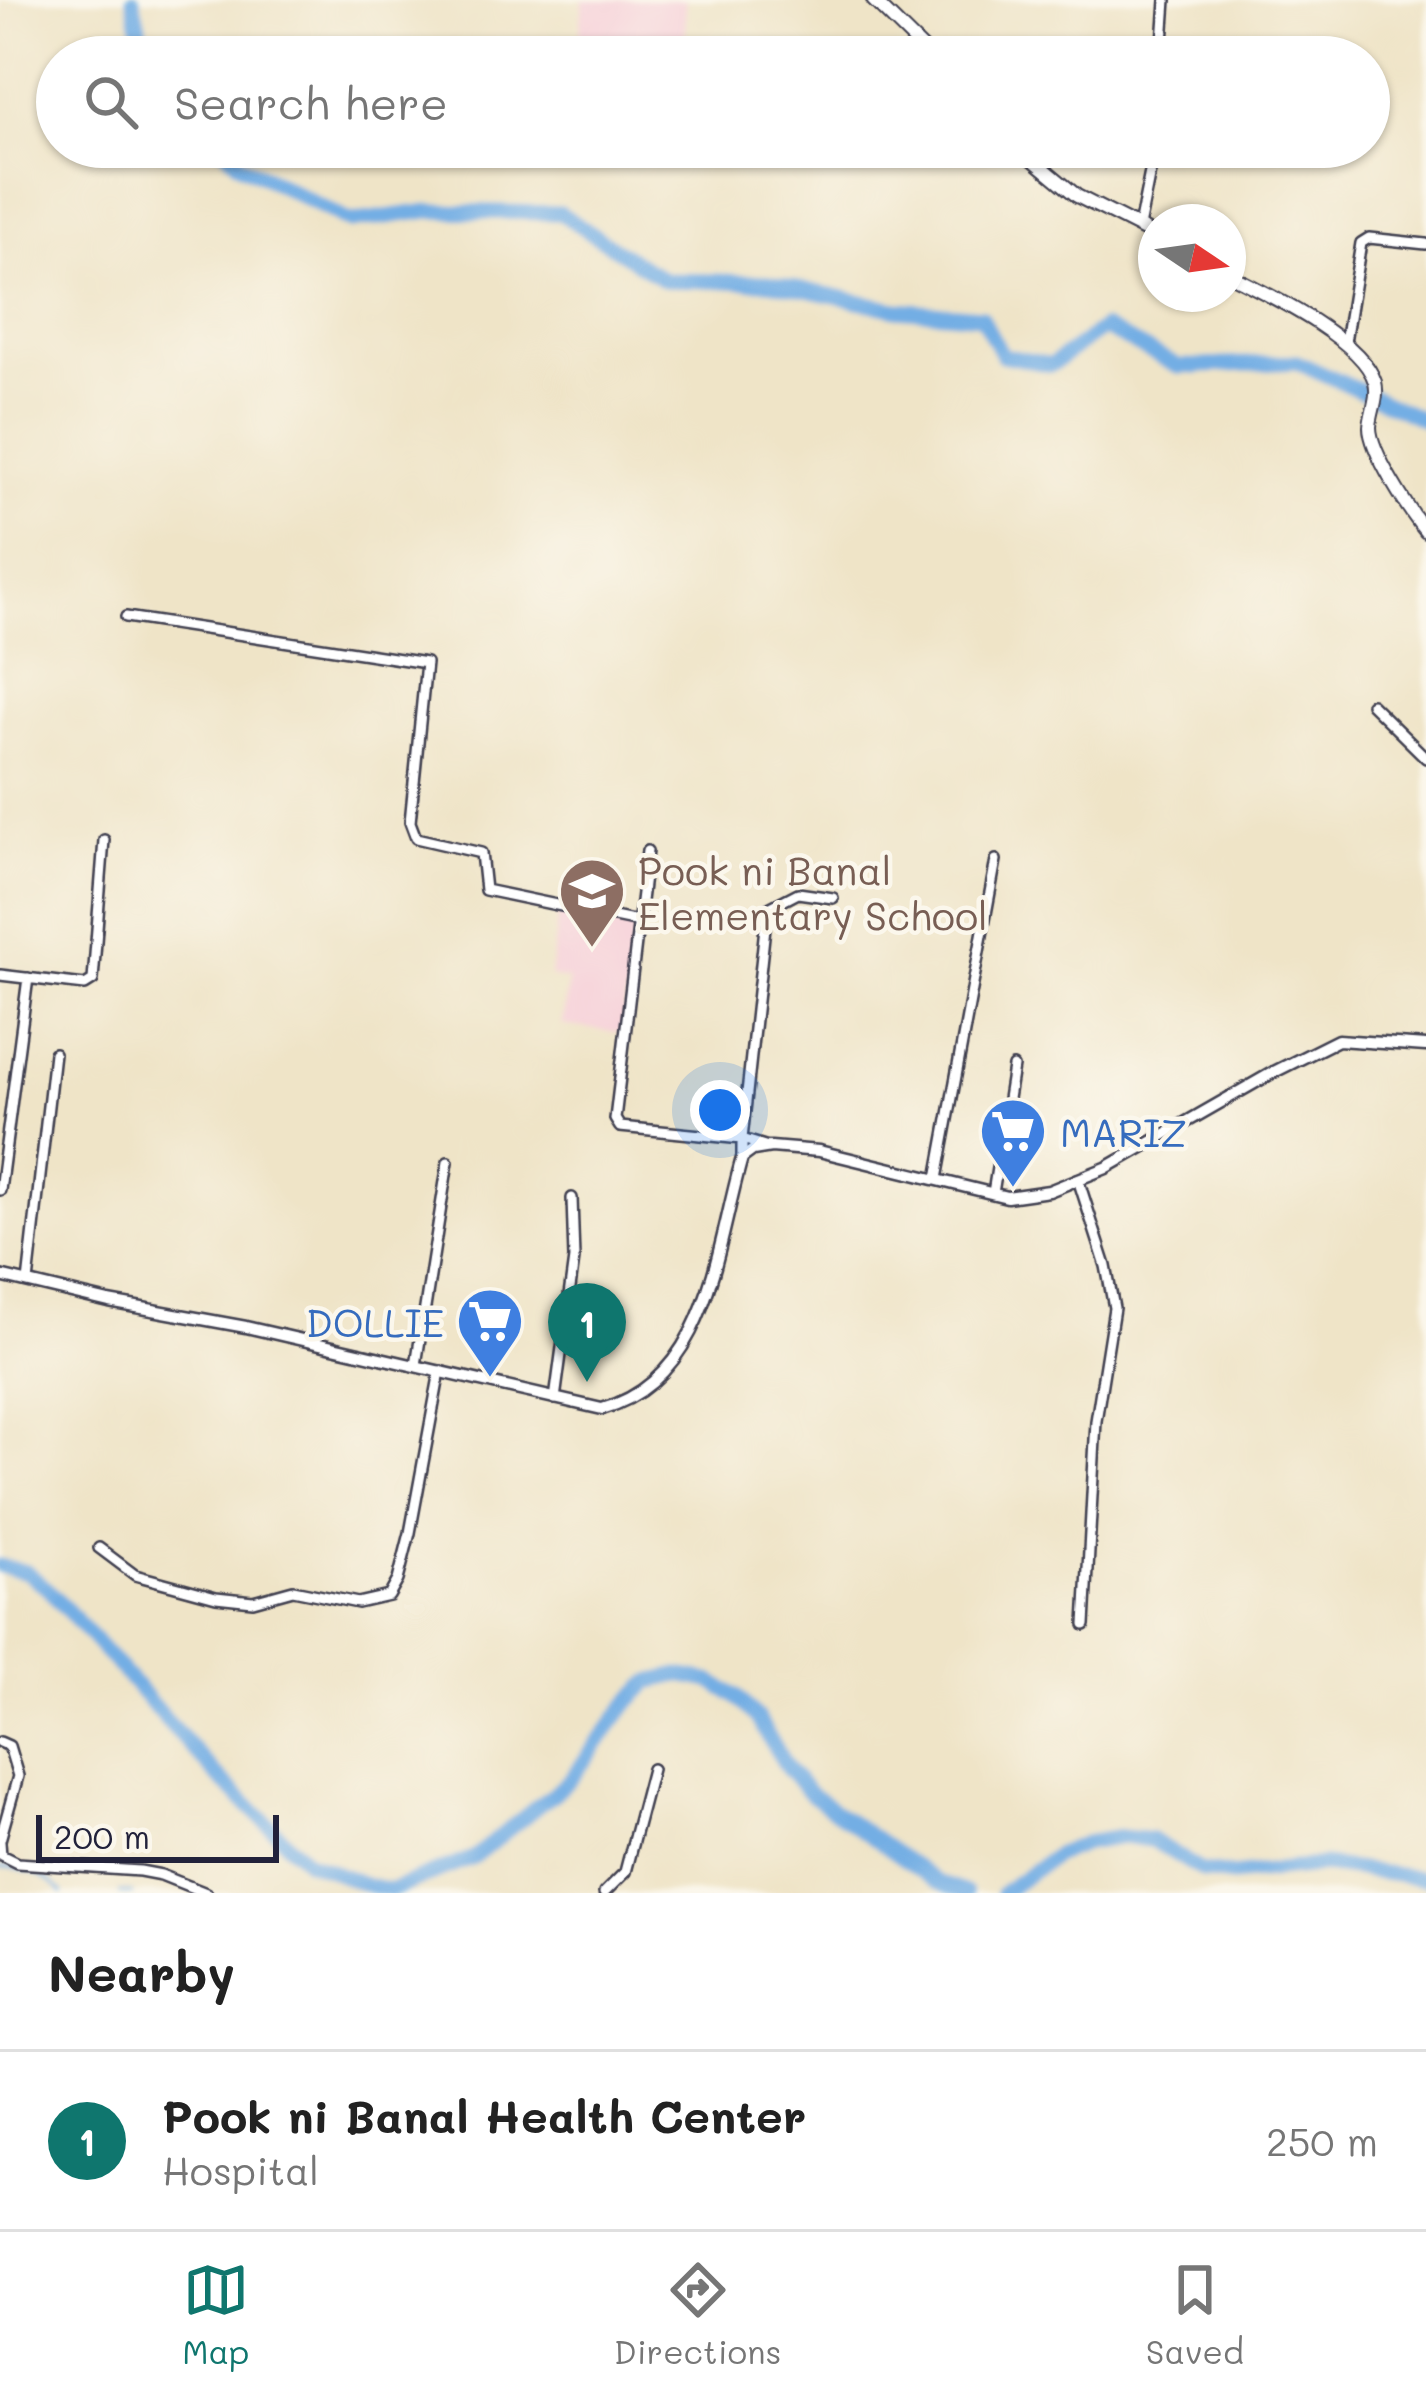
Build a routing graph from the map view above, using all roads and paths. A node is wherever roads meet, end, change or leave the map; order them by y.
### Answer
1 (873, 0) edge
2 (1166, 0) edge
3 (910, 36) edge
4 (1163, 36) edge
5 (1043, 168) edge
6 (1150, 168) edge
7 (1143, 204) edge
8 (1138, 226) edge
9 (1426, 244) edge
10 (1246, 284) edge
11 (1345, 342) junction
12 (1426, 532) edge
13 (126, 617) dead end
14 (1371, 704) dead end
15 (1426, 758) edge
16 (104, 840) dead end
17 (647, 851) dead end
18 (996, 860) dead end
19 (833, 898) dead end
20 (638, 922) junction
21 (0, 975) edge
22 (28, 978) junction
23 (1426, 1046) edge
24 (54, 1052) dead end
25 (1012, 1067) dead end
26 (742, 1139) junction
27 (768, 1147) junction
28 (742, 1158) junction
29 (448, 1162) dead end
30 (937, 1179) junction
31 (1078, 1179) junction
32 (0, 1190) edge
33 (993, 1193) junction
34 (572, 1198) dead end
35 (0, 1276) edge
36 (28, 1282) junction
37 (416, 1365) junction
38 (440, 1371) junction
39 (555, 1399) junction
40 (99, 1548) dead end
41 (1085, 1624) dead end
42 (0, 1742) edge
43 (652, 1769) dead end
44 (0, 1841) edge
45 (206, 1893) edge
46 (604, 1893) edge

1 - 3 main road
2 - 4 street
5 - 8 main road
6 - 7 street
9 - 11 street
10 - 11 main road
11 - 12 main road
13 - 20 street
14 - 15 street
16 - 22 street
17 - 20 street
18 - 30 street
19 - 26 street
20 - 26 street
21 - 22 street
22 - 32 street
23 - 31 street
24 - 36 street
25 - 33 street
26 - 27 street
26 - 28 street
27 - 28 street
27 - 30 street
28 - 39 street
29 - 37 street
30 - 33 street
31 - 33 street
31 - 41 street
34 - 39 street
35 - 36 street
36 - 37 street
37 - 38 street
38 - 39 street
38 - 40 street
42 - 44 street
43 - 46 street
44 - 45 street

